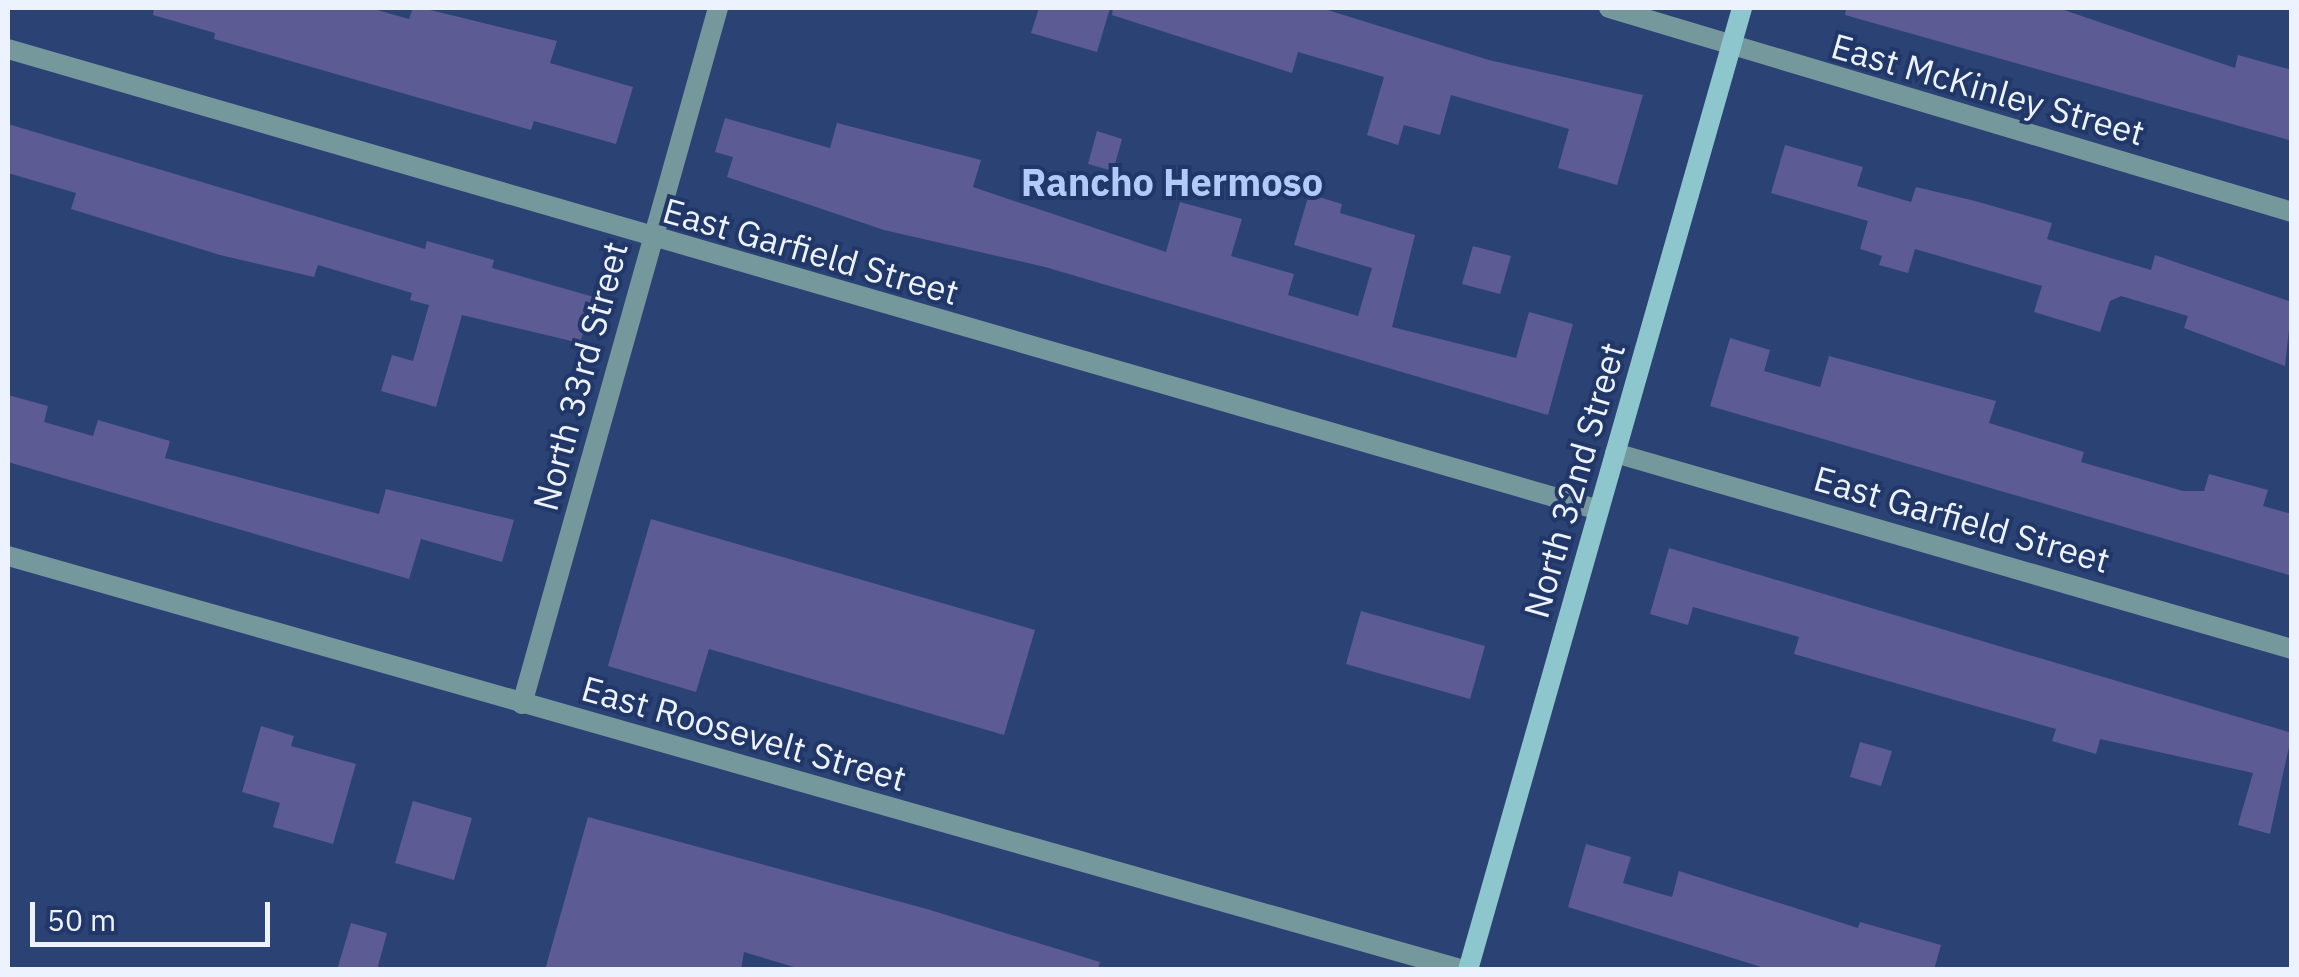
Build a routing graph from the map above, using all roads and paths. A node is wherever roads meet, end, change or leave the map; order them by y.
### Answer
1 (718, 8) edge
2 (1609, 8) edge
3 (1742, 8) edge
4 (1731, 46) junction
5 (8, 49) edge
6 (2292, 212) edge
7 (652, 240) junction
8 (1615, 452) junction
9 (1599, 510) junction
10 (8, 556) edge
11 (2292, 648) edge
12 (522, 704) junction
13 (1466, 970) edge

1 - 7 street, North 33rd Street
2 - 4 street, East McKinley Street
3 - 4 main road, North 32nd Street
4 - 6 street, East McKinley Street
4 - 8 main road, North 32nd Street
5 - 7 street, East Garfield Street
7 - 9 street, East Garfield Street
7 - 12 street, North 33rd Street
8 - 9 main road, North 32nd Street
8 - 11 street, East Garfield Street
9 - 13 main road, North 32nd Street
10 - 12 street, East Roosevelt Street
12 - 13 street, East Roosevelt Street

